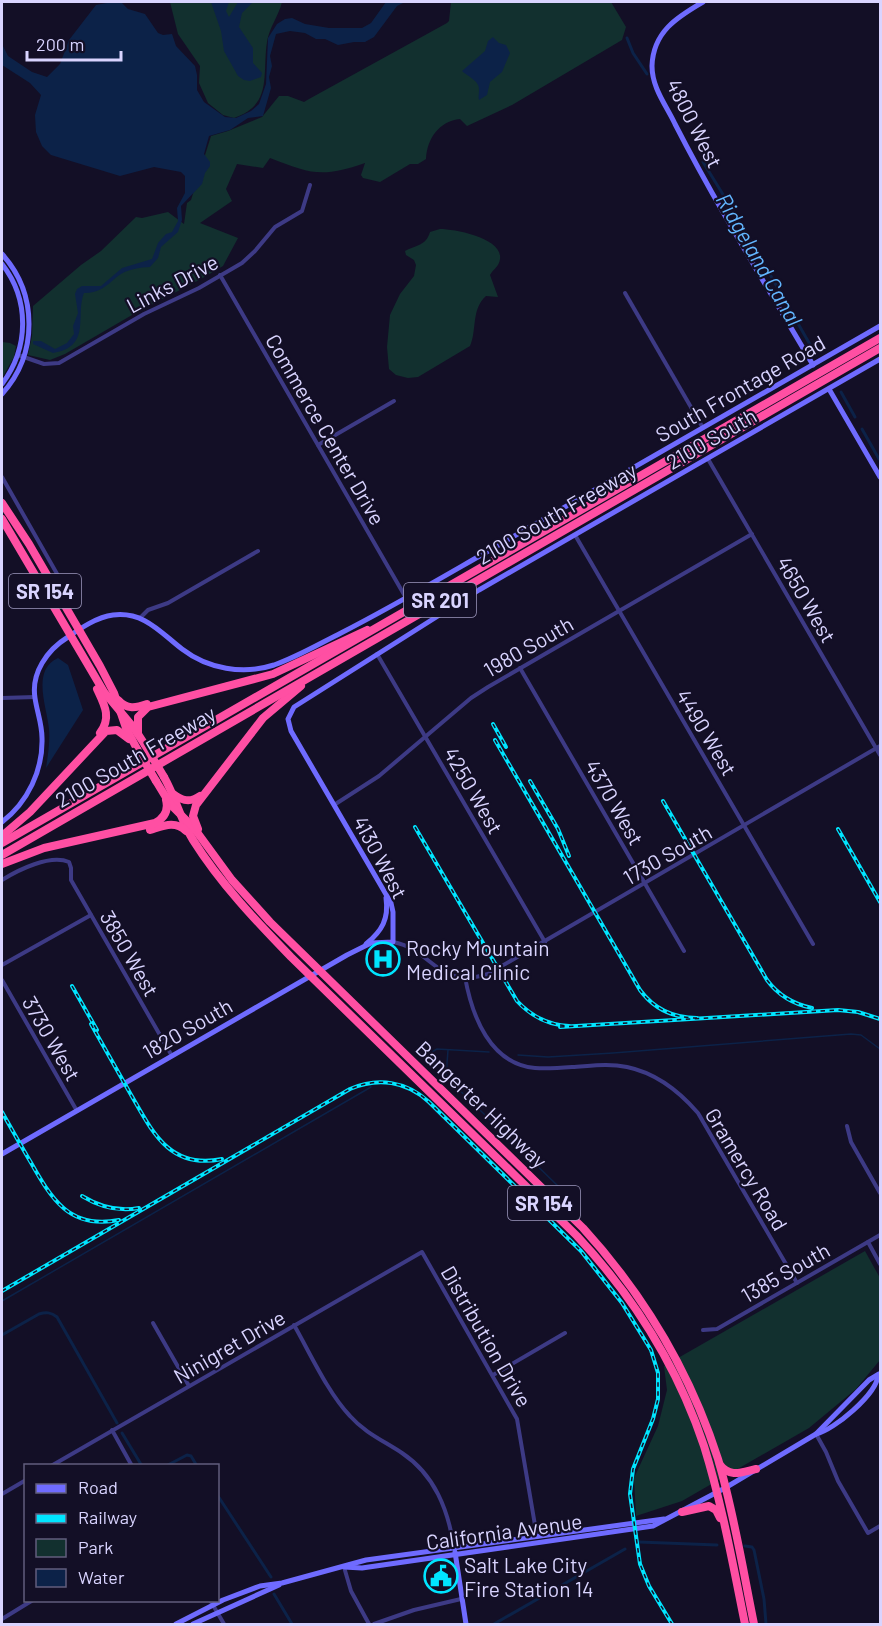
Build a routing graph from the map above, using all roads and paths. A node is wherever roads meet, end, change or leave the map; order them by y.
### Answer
1 (702, 2) edge
2 (310, 185) dead end
3 (2, 255) edge
4 (2, 264) edge
5 (220, 276) junction
6 (625, 293) dead end
7 (880, 326) edge
8 (880, 338) edge
9 (880, 348) edge
10 (21, 356) junction
11 (880, 359) edge
12 (813, 365) junction
13 (2, 384) edge
14 (829, 389) junction
15 (2, 394) edge
16 (394, 401) dead end
17 (703, 428) junction
18 (318, 445) junction
19 (708, 459) junction
20 (2, 477) edge
21 (880, 477) edge
22 (2, 503) edge
23 (2, 519) edge
24 (752, 534) junction
25 (575, 535) junction
26 (258, 551) dead end
27 (406, 598) junction
28 (73, 602) dead end
29 (152, 609) junction
30 (620, 611) junction
31 (140, 618) junction
32 (148, 622) junction
33 (382, 624) junction
34 (398, 624) junction
35 (79, 630) junction
36 (70, 635) junction
37 (76, 647) junction
38 (377, 654) junction
39 (520, 668) junction
40 (205, 692) junction
41 (35, 697) junction
42 (2, 698) edge
43 (116, 698) junction
44 (121, 714) junction
45 (288, 719) joint
46 (138, 734) junction
47 (425, 737) junction
48 (141, 747) junction
49 (879, 748) edge
50 (880, 755) edge
51 (78, 759) junction
52 (218, 776) junction
53 (169, 795) junction
54 (334, 805) junction
55 (182, 816) junction
56 (2, 822) edge
57 (745, 825) junction
58 (110, 834) junction
59 (189, 834) junction
60 (2, 836) edge
61 (2, 843) edge
62 (207, 846) junction
63 (2, 855) edge
64 (2, 864) edge
65 (2, 880) edge
66 (645, 884) junction
67 (384, 890) junction
68 (91, 915) junction
69 (393, 942) junction
70 (545, 942) junction
71 (813, 944) dead end
72 (364, 945) junction
73 (684, 951) dead end
74 (2, 965) edge
75 (319, 971) junction
76 (311, 976) junction
77 (465, 977) junction
78 (2, 980) edge
79 (172, 1056) junction
80 (76, 1111) junction
81 (847, 1126) dead end
82 (2, 1154) edge
83 (880, 1193) edge
84 (880, 1235) edge
85 (868, 1242) junction
86 (422, 1252) joint
87 (880, 1264) edge
88 (797, 1283) junction
89 (153, 1323) dead end
90 (294, 1325) junction
91 (703, 1330) dead end
92 (565, 1333) dead end
93 (879, 1374) edge
94 (493, 1375) junction
95 (189, 1386) junction
96 (112, 1430) junction
97 (816, 1434) junction
98 (718, 1461) junction
99 (54, 1464) edge
100 (131, 1464) edge
101 (756, 1469) junction
102 (24, 1481) edge
103 (725, 1488) junction
104 (717, 1492) junction
105 (2, 1494) edge
106 (682, 1512) junction
107 (724, 1524) junction
108 (880, 1526) edge
109 (537, 1539) junction
110 (454, 1547) junction
111 (455, 1554) junction
112 (344, 1567) junction
113 (282, 1583) junction
114 (461, 1599) junction
115 (219, 1600) edge
116 (30, 1602) edge
117 (211, 1603) edge
118 (217, 1613) junction
119 (2, 1619) edge
120 (176, 1624) edge
121 (193, 1624) edge
122 (224, 1624) edge
123 (371, 1624) edge
124 (466, 1624) edge
125 (745, 1624) edge
126 (754, 1624) edge

1 - 12 street, 4800 West
2 - 5 street, Links Drive
3 - 10 street
4 - 10 street
5 - 10 street, Links Drive
5 - 18 street, Commerce Center Drive
6 - 17 street
7 - 12 street, South Frontage Road
8 - 33 highway, 2100 South Freeway / SR 201
9 - 34 highway, 2100 South Freeway / SR 201
10 - 13 street
10 - 15 street
11 - 14 street, 2100 South
12 - 17 street, South Frontage Road
14 - 19 street, 2100 South
14 - 21 street
16 - 18 street
17 - 27 street, South Frontage Road
18 - 27 street, Commerce Center Drive
19 - 24 street, 4650 West
19 - 25 street, 2100 South
20 - 28 street
22 - 35 highway, Bangerter Highway / SR 154
23 - 36 highway, Bangerter Highway / SR 154
24 - 30 street, 1980 South
24 - 49 street, 4650 West
25 - 30 street, 4490 West
25 - 38 street, 2100 South
26 - 29 street
27 - 32 street, South Frontage Road
29 - 31 street
29 - 32 street
30 - 39 street, 1980 South
30 - 57 street, 4490 West
31 - 32 street, South Frontage Road
31 - 35 street, South Frontage Road
33 - 40 highway
33 - 61 highway, 2100 South Freeway / SR 201
34 - 52 highway
34 - 63 highway, 2100 South Freeway / SR 201
35 - 36 street, South Frontage Road
35 - 43 highway, Bangerter Highway / SR 154
36 - 37 highway, Bangerter Highway / SR 154
36 - 41 street, South Frontage Road
37 - 44 highway, Bangerter Highway / SR 154
37 - 51 highway
38 - 45 street, 2100 South
38 - 47 street, 4250 West
39 - 47 street, 1980 South
39 - 66 street, 4370 West
40 - 43 highway
40 - 46 highway
41 - 42 street
41 - 56 street, South Frontage Road
43 - 44 highway, Bangerter Highway / SR 154
44 - 46 highway, Bangerter Highway / SR 154
44 - 48 highway, Bangerter Highway / SR 154
45 - 54 street, 4130 West
46 - 48 highway, Bangerter Highway / SR 154
47 - 54 street, 1980 South
47 - 70 street, 4250 West
48 - 51 highway
48 - 53 highway, Bangerter Highway / SR 154, bridge
49 - 50 street, 4650 West
49 - 57 street, 1730 South
51 - 60 highway
52 - 53 highway
52 - 62 highway
53 - 55 highway, Bangerter Highway / SR 154
53 - 58 highway
54 - 67 street, 4130 West
55 - 59 highway, Bangerter Highway / SR 154
55 - 62 highway, Bangerter Highway / SR 154
57 - 66 street, 1730 South
57 - 71 street, 4490 West
58 - 59 highway
58 - 64 highway
59 - 76 highway, Bangerter Highway / SR 154
62 - 75 highway, Bangerter Highway / SR 154
65 - 68 street, 3850 West
66 - 70 street, 1730 South
66 - 73 street, 4370 West
67 - 69 street, 4130 West
67 - 72 street
68 - 74 street
68 - 79 street, 3850 West
69 - 72 street, 1820 South
69 - 77 street
70 - 77 street, 1730 South
72 - 75 street, 1820 South
75 - 76 street, 1820 South
75 - 98 highway, Bangerter Highway / SR 154
76 - 79 street, 1820 South
76 - 104 highway, Bangerter Highway / SR 154
77 - 88 street, Gramercy Road
78 - 80 street, 3730 West
79 - 80 street, 1820 South
80 - 82 street, 1820 South
81 - 83 street
84 - 85 street, 1385 South
85 - 87 street
85 - 88 street, 1385 South
86 - 90 street, Ninigret Drive
86 - 94 street, Distribution Drive
88 - 91 street, 1385 South
89 - 95 street
90 - 95 street, Ninigret Drive
90 - 110 street
92 - 94 street
93 - 97 street, California Avenue
94 - 109 street, Distribution Drive
95 - 96 street, Ninigret Drive
96 - 99 street, Ninigret Drive
96 - 100 street
97 - 101 street, California Avenue
97 - 108 street
98 - 101 highway
98 - 103 highway, Bangerter Highway / SR 154
101 - 103 street, California Avenue
102 - 105 street
103 - 104 street, California Avenue
103 - 126 highway, Bangerter Highway / SR 154
104 - 106 street, California Avenue
104 - 107 highway, Bangerter Highway / SR 154
106 - 107 highway
106 - 109 street, California Avenue
107 - 125 highway, Bangerter Highway / SR 154
109 - 110 street, California Avenue
109 - 111 street, California Avenue
110 - 111 street
110 - 112 street, California Avenue
111 - 112 street, California Avenue
111 - 114 street
112 - 113 street, California Avenue
112 - 123 street
113 - 115 street, California Avenue
113 - 118 street, California Avenue
114 - 123 street
114 - 124 street
116 - 119 street
117 - 118 street
117 - 120 street, California Avenue
118 - 121 street, California Avenue
118 - 122 street

